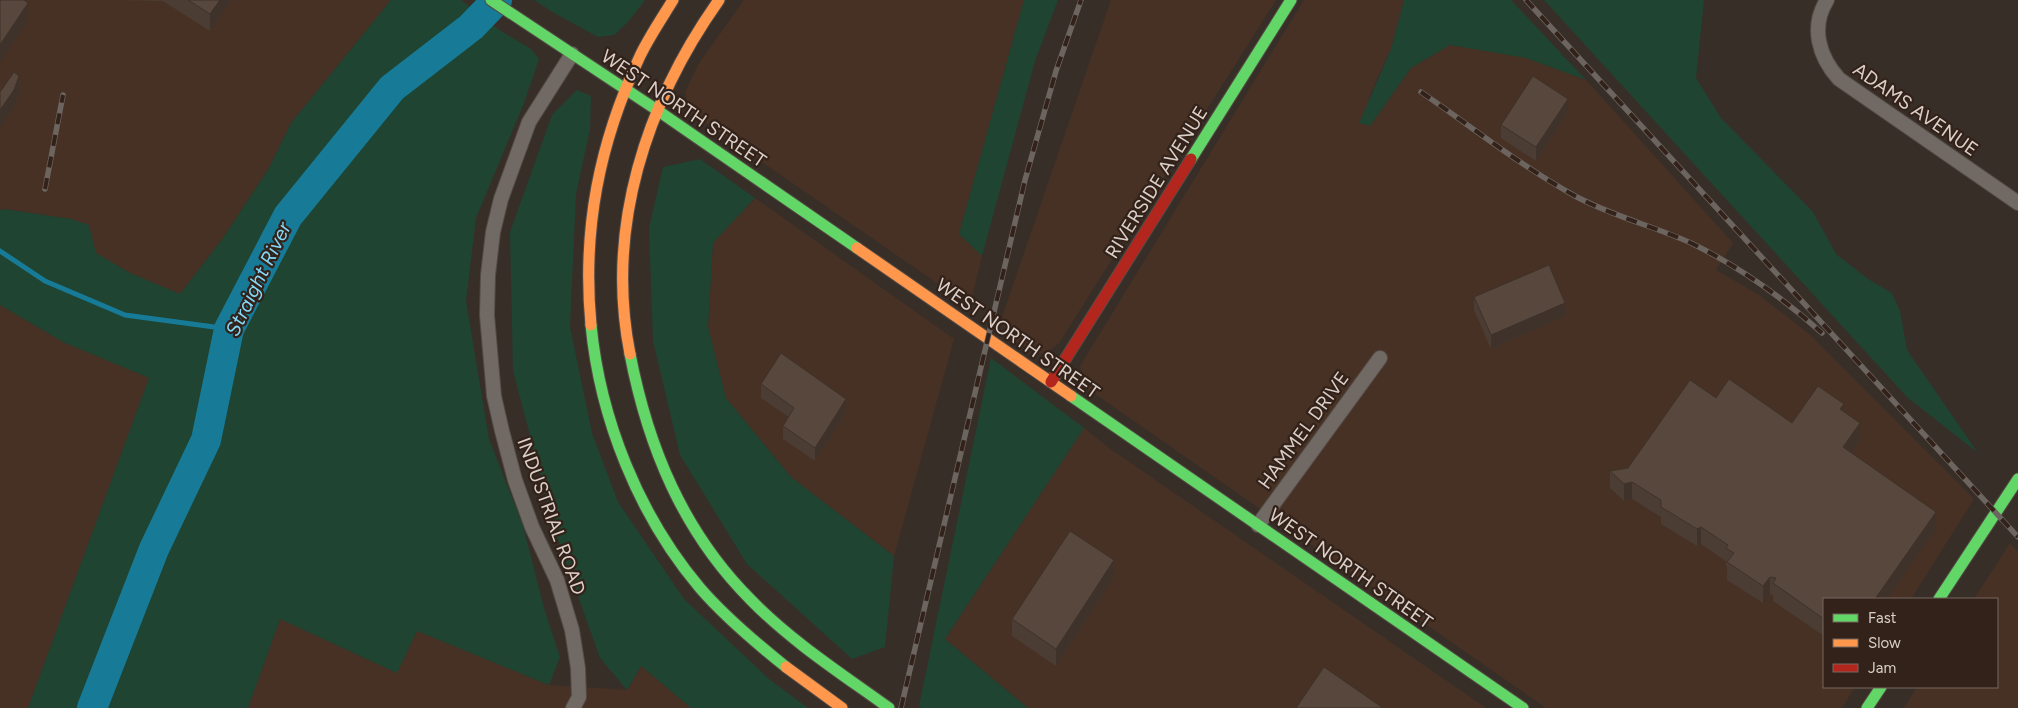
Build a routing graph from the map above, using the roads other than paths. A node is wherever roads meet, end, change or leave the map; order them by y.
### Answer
1 (490, 0) edge
2 (673, 0) edge
3 (718, 0) edge
4 (1292, 0) edge
5 (1827, 0) edge
6 (572, 54) junction
7 (625, 89) junction
8 (656, 110) junction
9 (2018, 203) edge
10 (1380, 358) dead end
11 (1050, 382) junction
12 (2018, 479) edge
13 (1258, 525) junction
14 (1940, 598) edge
15 (1880, 688) edge
16 (573, 708) edge
17 (842, 708) edge
18 (889, 708) edge
19 (1523, 708) edge
20 (1867, 708) edge

1 - 6 street, WEST NORTH STREET
2 - 7 street
3 - 8 street
4 - 11 street, RIVERSIDE AVENUE
5 - 9 street, ADAMS AVENUE
6 - 7 street, WEST NORTH STREET
6 - 16 street, INDUSTRIAL ROAD
7 - 8 street, WEST NORTH STREET
7 - 17 street
8 - 11 street, WEST NORTH STREET
8 - 18 street
10 - 13 street, HAMMEL DRIVE
11 - 13 street, WEST NORTH STREET
12 - 14 street
13 - 19 street, WEST NORTH STREET
15 - 20 street

